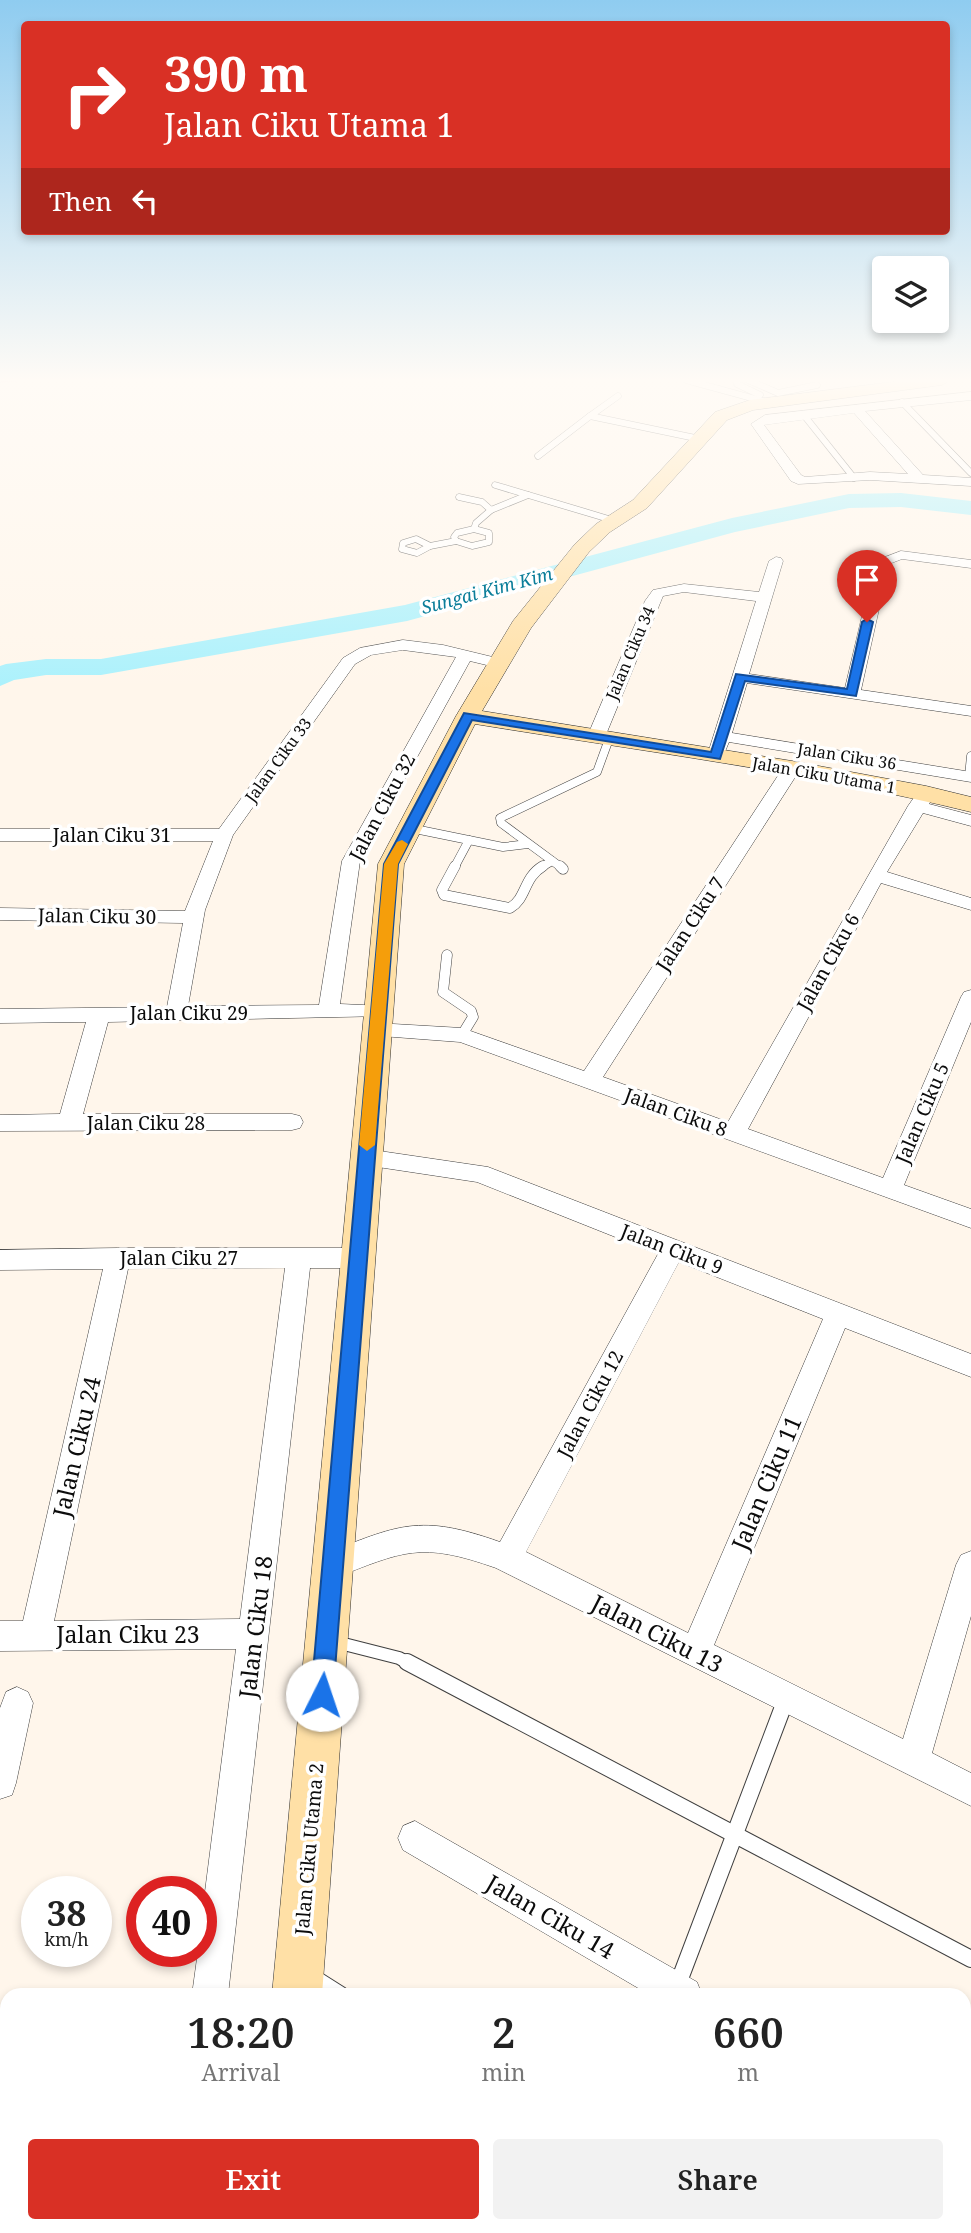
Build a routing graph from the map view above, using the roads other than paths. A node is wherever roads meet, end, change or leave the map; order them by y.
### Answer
1 (658, 484) edge
2 (495, 485) dead end
3 (528, 495) junction
4 (459, 497) dead end
5 (491, 510) junction
6 (612, 520) junction
7 (474, 529) junction
8 (456, 541) junction
9 (430, 546) dead end
10 (776, 561) dead end
11 (971, 564) edge
12 (764, 597) junction
13 (465, 656) junction
14 (499, 663) junction
15 (740, 677) junction
16 (852, 693) junction
17 (971, 711) edge
18 (468, 716) junction
19 (602, 738) junction
20 (719, 746) junction
21 (971, 756) edge
22 (792, 768) junction
23 (970, 777) edge
24 (921, 799) junction
25 (971, 805) edge
26 (971, 821) edge
27 (410, 828) junction
28 (0, 835) edge
29 (224, 835) junction
30 (469, 839) junction
31 (528, 844) junction
32 (552, 861) junction
33 (563, 869) dead end
34 (876, 875) junction
35 (971, 904) edge
36 (0, 914) edge
37 (194, 917) junction
38 (447, 956) dead end
39 (971, 997) edge
40 (328, 1012) junction
41 (176, 1013) junction
42 (99, 1014) junction
43 (0, 1016) edge
44 (377, 1020) junction
45 (462, 1035) junction
46 (589, 1081) junction
47 (292, 1122) dead end
48 (0, 1123) edge
49 (69, 1123) junction
50 (734, 1133) junction
51 (366, 1158) junction
52 (890, 1190) junction
53 (971, 1219) edge
54 (673, 1250) junction
55 (118, 1258) junction
56 (299, 1258) junction
57 (358, 1258) junction
58 (0, 1259) edge
59 (838, 1314) junction
60 (971, 1366) edge
61 (507, 1558) junction
62 (332, 1565) junction
63 (971, 1565) edge
64 (255, 1634) junction
65 (0, 1636) edge
66 (35, 1636) junction
67 (326, 1640) junction
68 (695, 1653) junction
69 (786, 1699) junction
70 (17, 1703) dead end
71 (913, 1761) junction
72 (0, 1783) edge
73 (971, 1790) edge
74 (735, 1835) junction
75 (415, 1838) dead end
76 (971, 1959) edge
77 (298, 1982) edge
78 (211, 1988) edge
79 (318, 1988) edge
80 (673, 1988) edge
81 (681, 1988) edge

1 - 6 street, Jalan Ciku Utama 2
2 - 3 lane
3 - 5 lane
3 - 6 lane
4 - 5 lane
5 - 7 lane
6 - 14 street, Jalan Ciku Utama 2
7 - 8 lane
7 - 8 lane
8 - 9 lane
10 - 12 street
11 - 16 street
12 - 15 street
12 - 19 street, Jalan Ciku 34
13 - 14 street, Jalan Ciku 33
13 - 29 street, Jalan Ciku 33
13 - 40 street, Jalan Ciku 32
14 - 18 street, Jalan Ciku Utama 2
15 - 16 street
15 - 20 street
16 - 17 street
18 - 19 street, Jalan Ciku Utama 1
18 - 27 street, Jalan Ciku Utama 2
19 - 20 street, Jalan Ciku Utama 1
19 - 31 lane
20 - 22 street, Jalan Ciku Utama 1
20 - 23 street, Jalan Ciku 36
21 - 23 lane
22 - 24 street, Jalan Ciku Utama 1
22 - 46 street, Jalan Ciku 7
24 - 25 street, Jalan Ciku Utama 1
24 - 26 street
24 - 34 street, Jalan Ciku 6
27 - 30 lane
27 - 44 street, Jalan Ciku Utama 2
28 - 29 street, Jalan Ciku 31
29 - 37 street, Jalan Ciku 33
30 - 31 lane
30 - 32 lane
31 - 32 lane
32 - 33 lane
34 - 35 street
34 - 50 street, Jalan Ciku 6
36 - 37 street, Jalan Ciku 30
37 - 41 street, Jalan Ciku 33
38 - 45 lane
39 - 52 street, Jalan Ciku 5
40 - 41 street, Jalan Ciku 29
40 - 44 street, Jalan Ciku 29
41 - 42 street, Jalan Ciku 29
42 - 43 street, Jalan Ciku 29
42 - 49 street
44 - 45 street, Jalan Ciku 8
44 - 51 street, Jalan Ciku Utama 2
45 - 46 street, Jalan Ciku 8
46 - 50 street, Jalan Ciku 8
47 - 49 street, Jalan Ciku 28
48 - 49 street, Jalan Ciku 28
50 - 52 street, Jalan Ciku 8
51 - 54 street, Jalan Ciku 9
51 - 57 street, Jalan Ciku Utama 2
52 - 53 street, Jalan Ciku 8
54 - 59 street, Jalan Ciku 9
54 - 61 street, Jalan Ciku 12
55 - 56 street, Jalan Ciku 27
55 - 58 street, Jalan Ciku 27
55 - 66 street, Jalan Ciku 24
56 - 57 street, Jalan Ciku 27
56 - 64 street, Jalan Ciku 18
57 - 62 street, Jalan Ciku Utama 2
59 - 60 street, Jalan Ciku 9
59 - 68 street, Jalan Ciku 11
61 - 62 street, Jalan Ciku 13
61 - 68 street, Jalan Ciku 13
62 - 67 street, Jalan Ciku Utama 2
63 - 71 street
64 - 66 street, Jalan Ciku 23
64 - 78 street, Jalan Ciku 18
65 - 66 street, Jalan Ciku 23
67 - 74 lane
67 - 77 street, Jalan Ciku Utama 2
68 - 69 street, Jalan Ciku 13
69 - 71 street, Jalan Ciku 13
69 - 74 lane
70 - 72 street
71 - 73 street, Jalan Ciku 13
74 - 76 lane
74 - 81 lane
75 - 80 street, Jalan Ciku 14
77 - 79 lane

